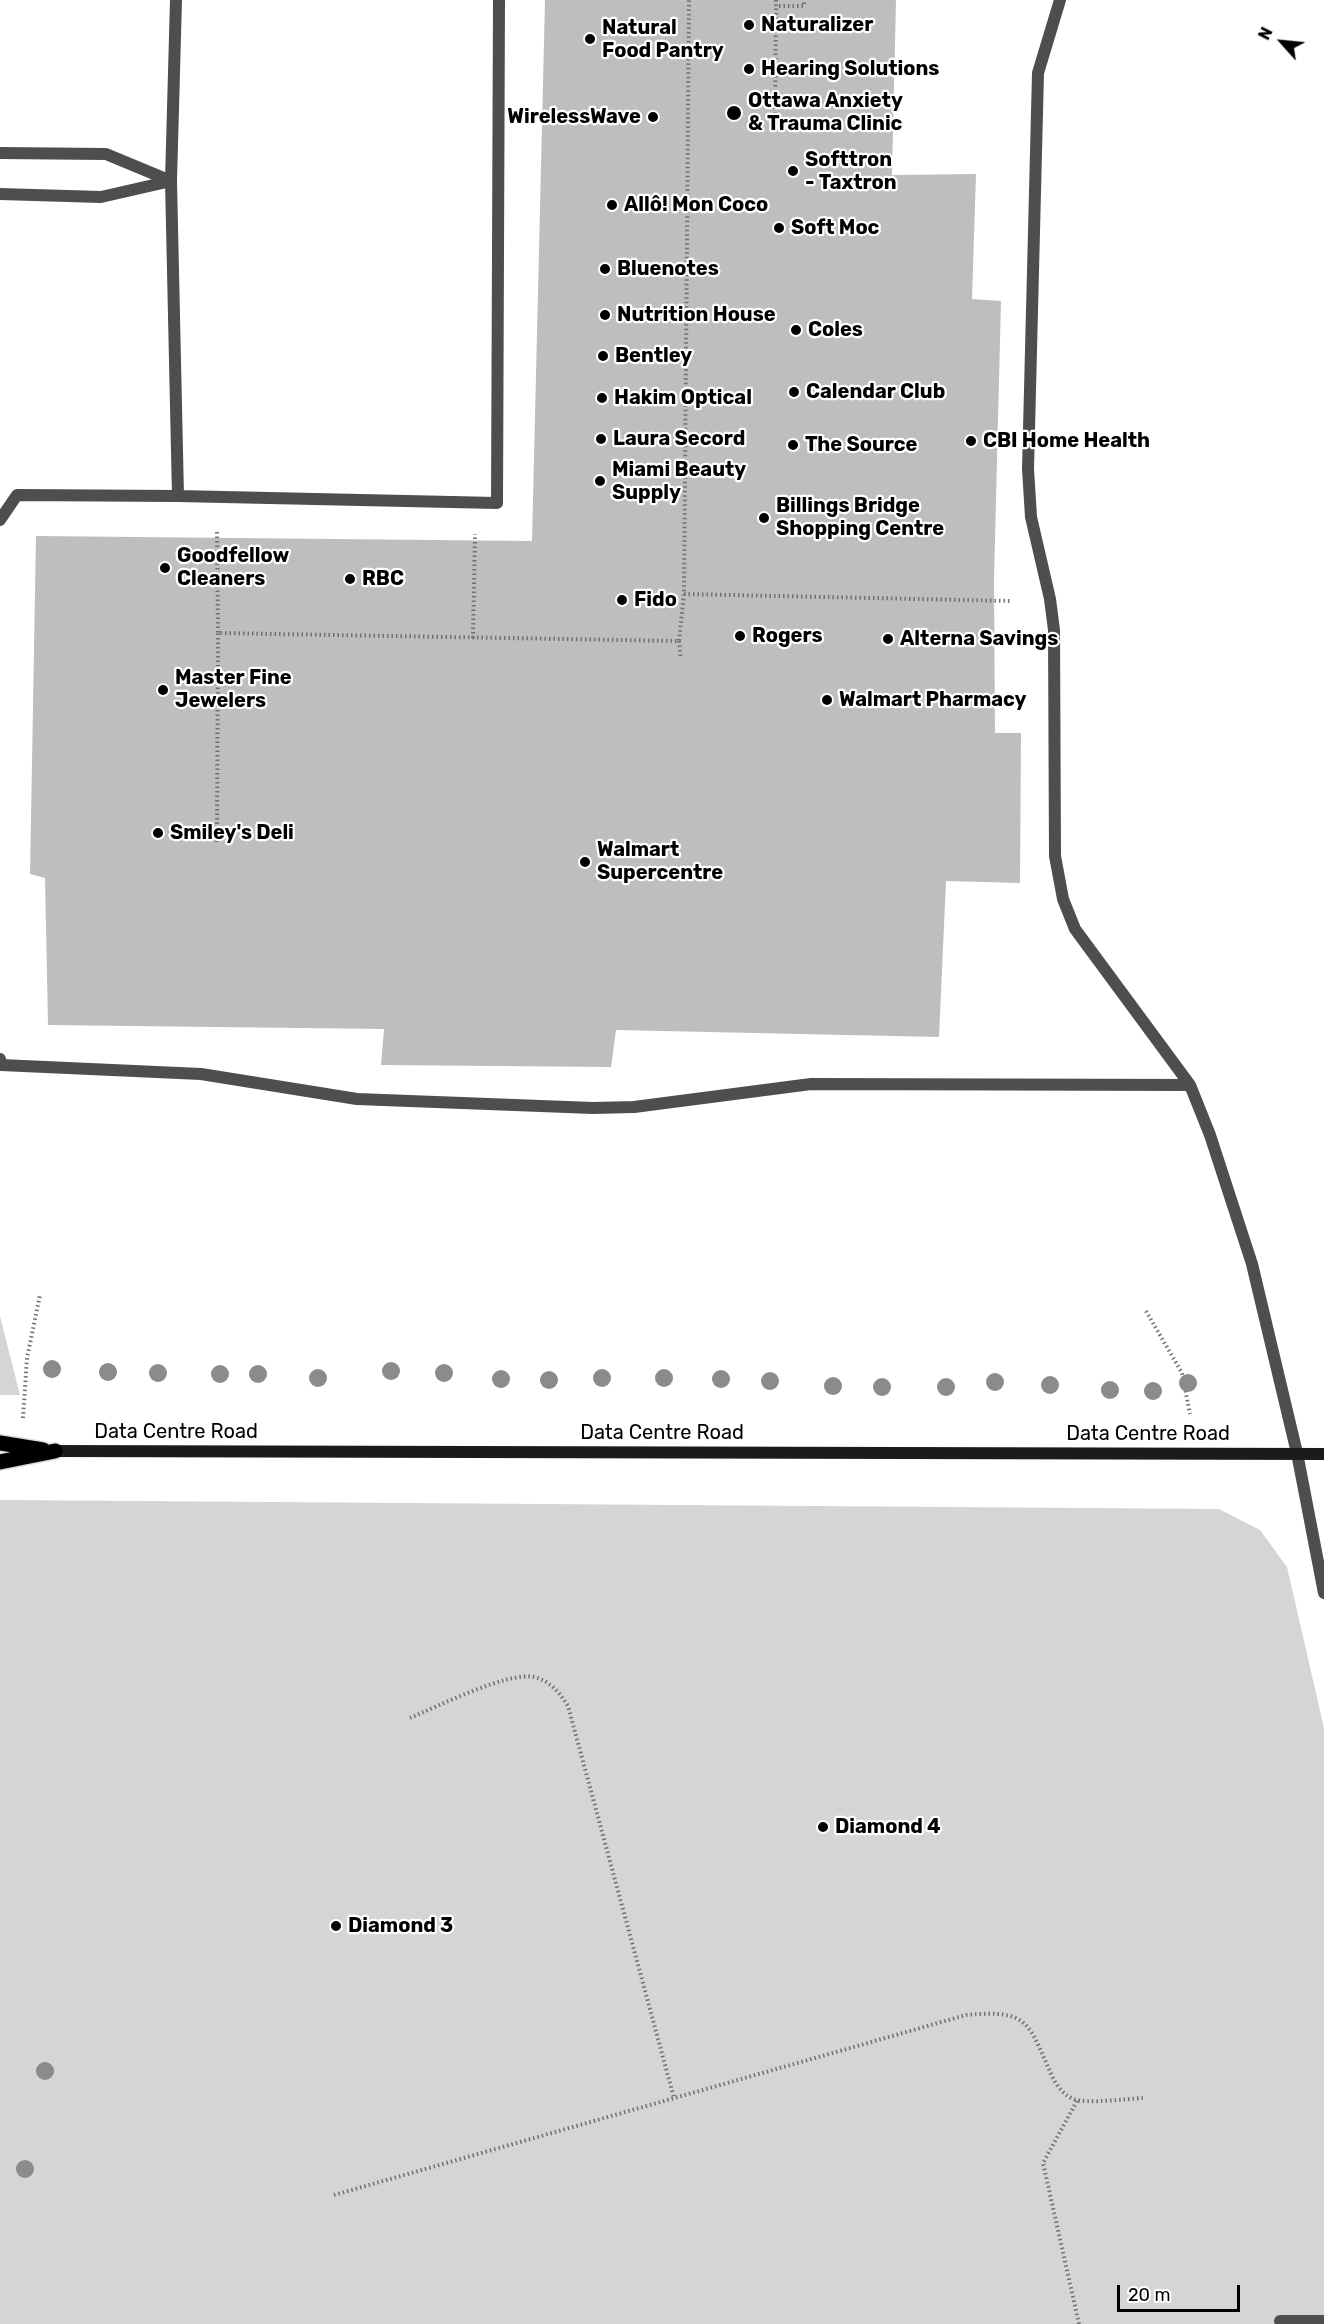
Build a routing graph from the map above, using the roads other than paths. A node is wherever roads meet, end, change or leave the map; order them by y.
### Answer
1 (176, 0) edge
2 (499, 0) edge
3 (1060, 0) edge
4 (0, 153) edge
5 (171, 181) junction
6 (0, 194) edge
7 (178, 496) junction
8 (0, 520) edge
9 (0, 1059) edge
10 (1190, 1085) junction
11 (0, 1443) edge
12 (0, 1451) edge
13 (55, 1452) junction
14 (1297, 1453) junction
15 (1324, 1454) edge
16 (0, 1462) edge
17 (1324, 1593) edge
18 (1280, 2321) dead end
19 (1324, 2321) edge

1 - 5 lane
2 - 7 lane
3 - 10 lane
4 - 5 lane
5 - 6 lane
5 - 7 lane
7 - 8 lane
9 - 10 lane
10 - 14 lane
11 - 13 main road
12 - 13 main road, Data Centre Road
13 - 14 main road, Data Centre Road
13 - 16 main road
14 - 15 main road, Data Centre Road
14 - 17 lane
18 - 19 lane

